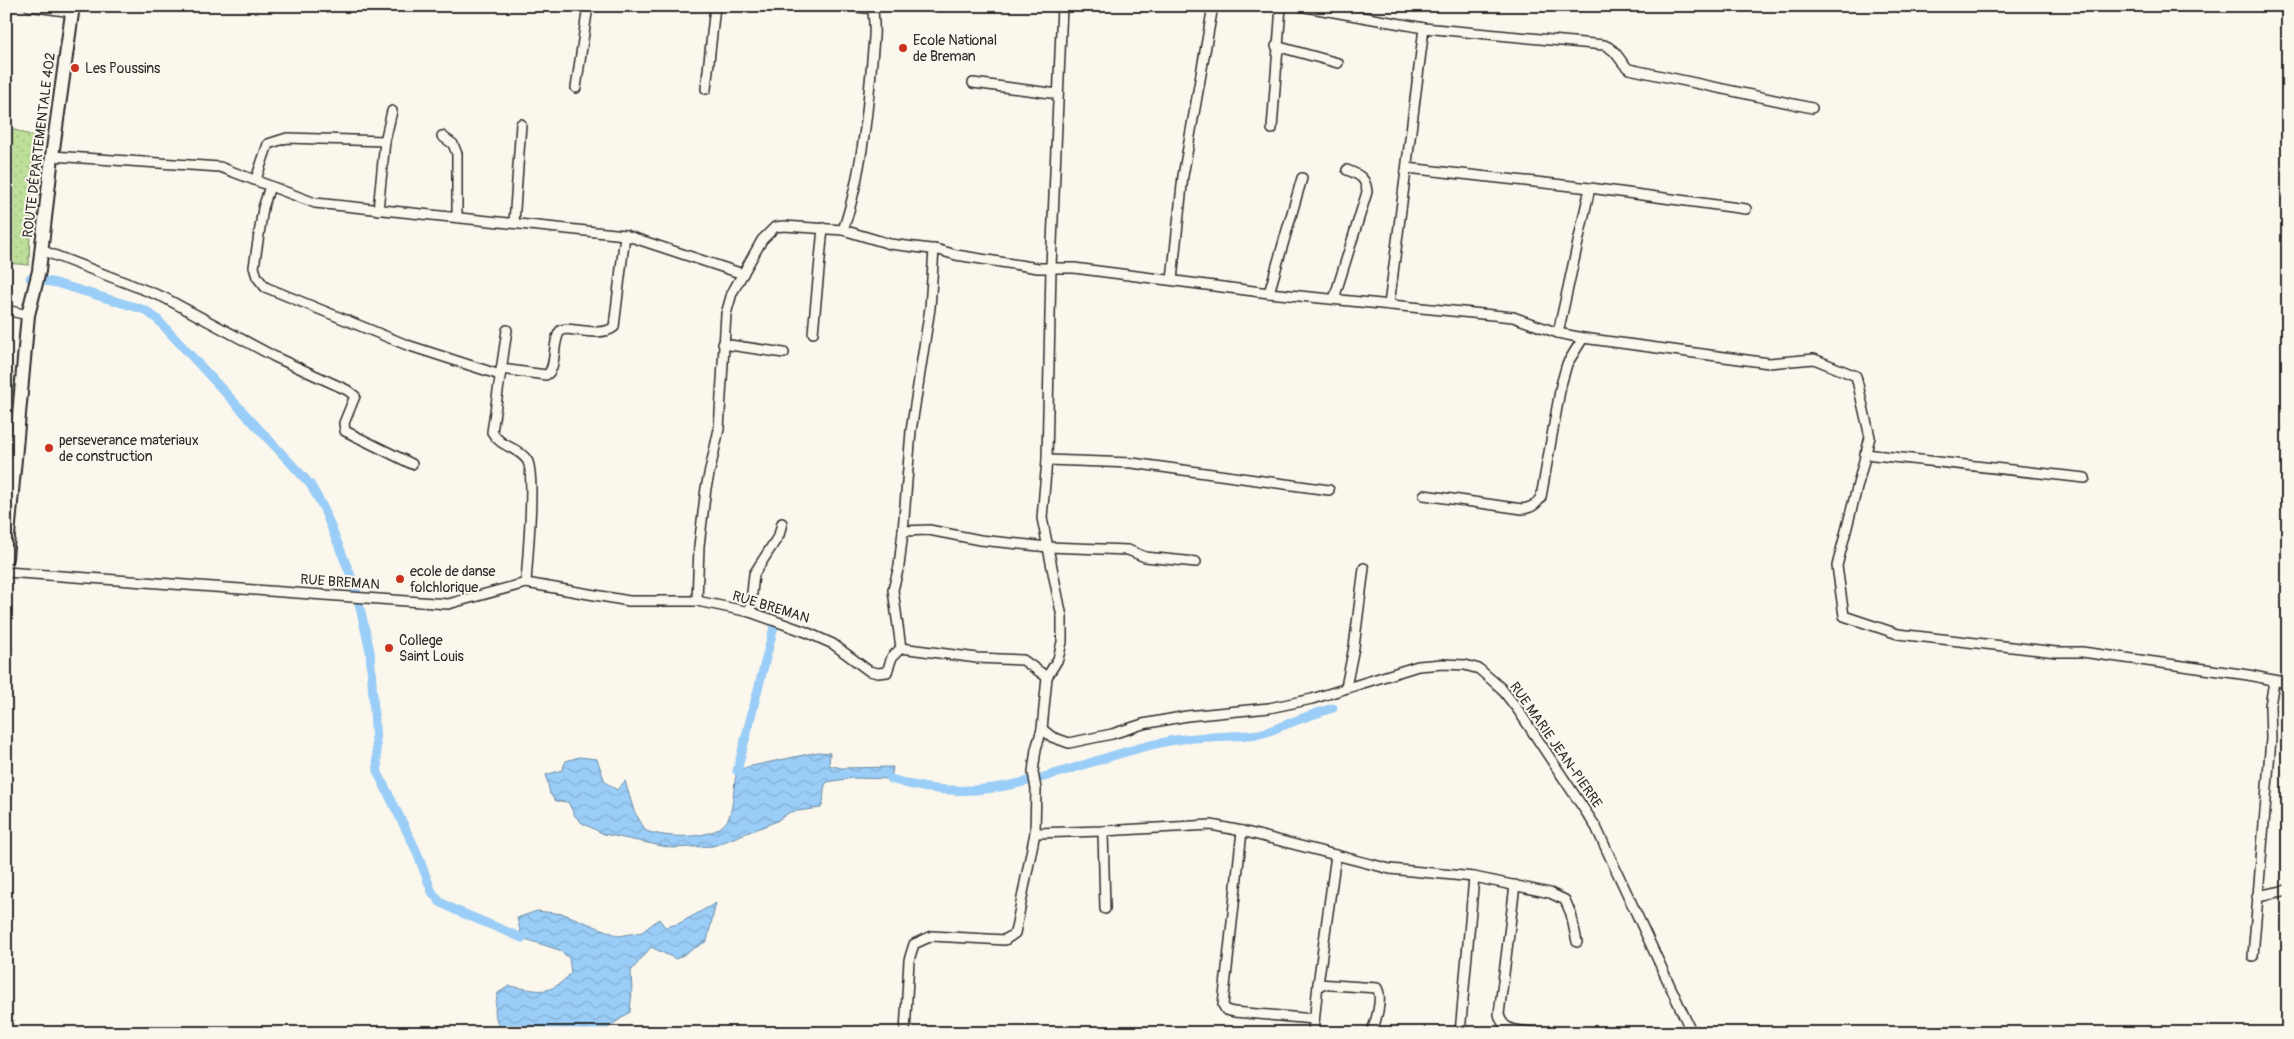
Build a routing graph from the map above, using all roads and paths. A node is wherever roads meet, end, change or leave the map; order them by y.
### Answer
1 (29, 6) edge
2 (588, 6) edge
3 (715, 6) edge
4 (850, 6) edge
5 (1062, 6) edge
6 (1213, 6) edge
7 (1281, 6) edge
8 (1300, 6) edge
9 (873, 7) edge
10 (1318, 8) edge
11 (72, 9) edge
12 (1424, 28) junction
13 (1276, 46) junction
14 (1338, 63) dead end
15 (973, 84) dead end
16 (576, 88) dead end
17 (706, 89) dead end
18 (1058, 94) junction
19 (1812, 108) dead end
20 (392, 111) dead end
21 (521, 124) dead end
22 (1272, 129) dead end
23 (442, 136) dead end
24 (385, 141) junction
25 (52, 156) junction
26 (1407, 168) junction
27 (1347, 170) dead end
28 (1302, 178) dead end
29 (256, 179) junction
30 (270, 186) junction
31 (1590, 188) junction
32 (1746, 209) dead end
33 (378, 210) junction
34 (457, 217) junction
35 (514, 223) junction
36 (823, 228) junction
37 (843, 230) junction
38 (625, 235) junction
39 (934, 249) junction
40 (41, 250) junction
41 (1051, 268) junction
42 (743, 274) junction
43 (1172, 280) junction
44 (1269, 293) junction
45 (1334, 300) junction
46 (1390, 305) junction
47 (6, 310) edge
48 (28, 315) junction
49 (507, 330) dead end
50 (812, 333) dead end
51 (1558, 333) junction
52 (1583, 338) junction
53 (723, 344) junction
54 (784, 353) dead end
55 (501, 372) junction
56 (1865, 454) junction
57 (1047, 460) junction
58 (412, 464) dead end
59 (2086, 478) dead end
60 (1329, 490) dead end
61 (1424, 495) dead end
62 (782, 523) dead end
63 (903, 531) junction
64 (1048, 547) junction
65 (6, 558) edge
66 (1196, 562) dead end
67 (1364, 568) dead end
68 (6, 572) edge
69 (526, 582) junction
70 (697, 601) junction
71 (750, 612) junction
72 (901, 648) junction
73 (1047, 677) junction
74 (2274, 681) junction
75 (2288, 683) edge
76 (1346, 687) junction
77 (1042, 729) junction
78 (1103, 831) junction
79 (1242, 831) junction
80 (1035, 833) junction
81 (1336, 855) junction
82 (1474, 877) junction
83 (1515, 885) junction
84 (2288, 890) edge
85 (2257, 896) junction
86 (1105, 909) dead end
87 (1577, 942) dead end
88 (2253, 956) dead end
89 (1318, 984) junction
90 (1314, 1019) junction
91 (905, 1033) edge
92 (1313, 1033) edge
93 (1371, 1033) edge
94 (1460, 1033) edge
95 (1539, 1033) edge
96 (1692, 1033) edge

1 - 11 street
2 - 16 street
3 - 17 street
4 - 9 street
5 - 18 street
6 - 43 street
7 - 13 street
8 - 10 street
9 - 37 street
10 - 12 street
11 - 25 main road, ROUTE DÉPARTEMENTALE 402
12 - 19 street
12 - 26 street
13 - 14 street
13 - 22 street
15 - 18 street
18 - 41 street
20 - 24 street
21 - 35 street
23 - 34 street
24 - 29 street
24 - 33 street
25 - 29 street
25 - 40 main road, ROUTE DÉPARTEMENTALE 402
26 - 31 street
26 - 46 street
27 - 45 street
28 - 44 street
29 - 30 street
30 - 33 street
30 - 55 street
31 - 32 street
31 - 51 street
33 - 34 street
34 - 35 street
35 - 38 street
36 - 37 street
36 - 42 street
36 - 50 street
37 - 39 street
38 - 42 street
38 - 55 street
39 - 41 street
39 - 63 street
40 - 48 main road, ROUTE DÉPARTEMENTALE 402
40 - 58 street
41 - 43 street
41 - 57 street
42 - 53 street
43 - 44 street
44 - 45 street
45 - 46 street
46 - 51 street
47 - 48 street
48 - 65 main road, ROUTE DÉPARTEMENTALE 402
49 - 55 street
51 - 52 street
52 - 56 street
52 - 61 street
53 - 54 street
53 - 70 street
55 - 69 street
56 - 59 street
56 - 74 street
57 - 60 street
57 - 64 street
62 - 71 street
63 - 64 street
63 - 72 street
64 - 66 street
64 - 73 street
67 - 76 street
68 - 69 street, RUE BREMAN
69 - 70 street, RUE BREMAN
70 - 71 street, RUE BREMAN
71 - 72 street, RUE BREMAN
72 - 73 street
73 - 77 street
74 - 75 street
74 - 85 street
76 - 77 street, RUE MARIE JEAN-PIERRE
76 - 96 street, RUE MARIE JEAN-PIERRE
77 - 80 street
78 - 79 street
78 - 80 street
78 - 86 street
79 - 81 street
79 - 90 street
80 - 91 street
81 - 82 street
81 - 89 street
82 - 83 street
82 - 94 street
83 - 87 street
83 - 95 street
84 - 85 street
85 - 88 street
89 - 90 street
89 - 93 street
90 - 92 street

